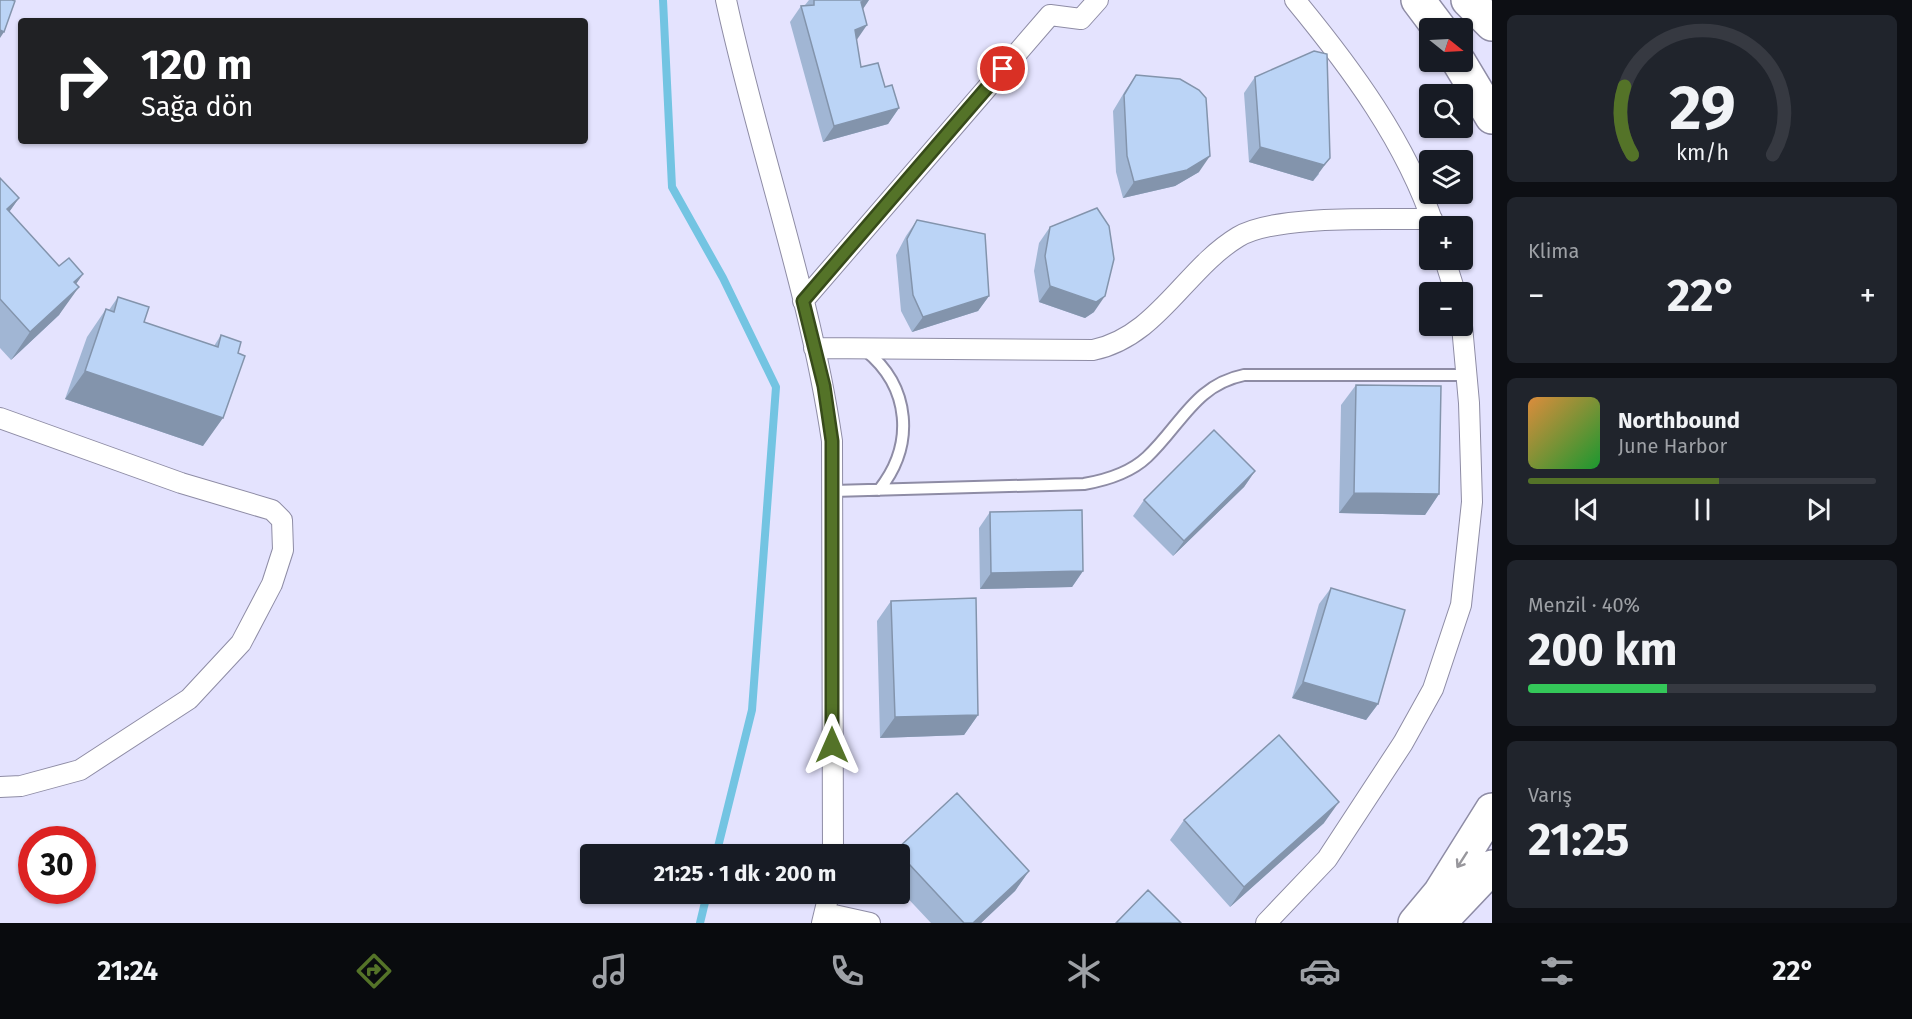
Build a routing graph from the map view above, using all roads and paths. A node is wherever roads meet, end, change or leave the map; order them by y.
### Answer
1 (726, 0) edge
2 (1098, 0) edge
3 (1295, 0) edge
4 (1418, 0) edge
5 (1468, 0) edge
6 (1046, 8) edge
7 (1432, 18) edge
8 (1492, 24) edge
9 (1465, 72) edge
10 (1492, 117) edge
11 (1431, 216) edge
12 (1419, 223) edge
13 (803, 301) junction
14 (1463, 336) edge
15 (814, 348) junction
16 (863, 348) junction
17 (1467, 375) junction
18 (0, 418) edge
19 (879, 490) junction
20 (833, 491) junction
21 (0, 788) edge
22 (1492, 810) edge
23 (833, 844) edge
24 (1492, 867) edge
25 (825, 910) edge
26 (870, 923) edge
27 (1266, 923) edge
28 (1415, 923) edge
29 (1439, 923) edge

1 - 13 street
2 - 6 street
3 - 11 street
4 - 7 highway
5 - 8 highway
6 - 13 street
9 - 10 highway
12 - 16 street
13 - 15 street
14 - 17 street
15 - 16 street
15 - 20 street
16 - 19 lane
17 - 19 lane
17 - 27 street
18 - 21 street
19 - 20 lane
20 - 23 street
22 -> 28 highway
24 - 29 highway
25 - 26 street

